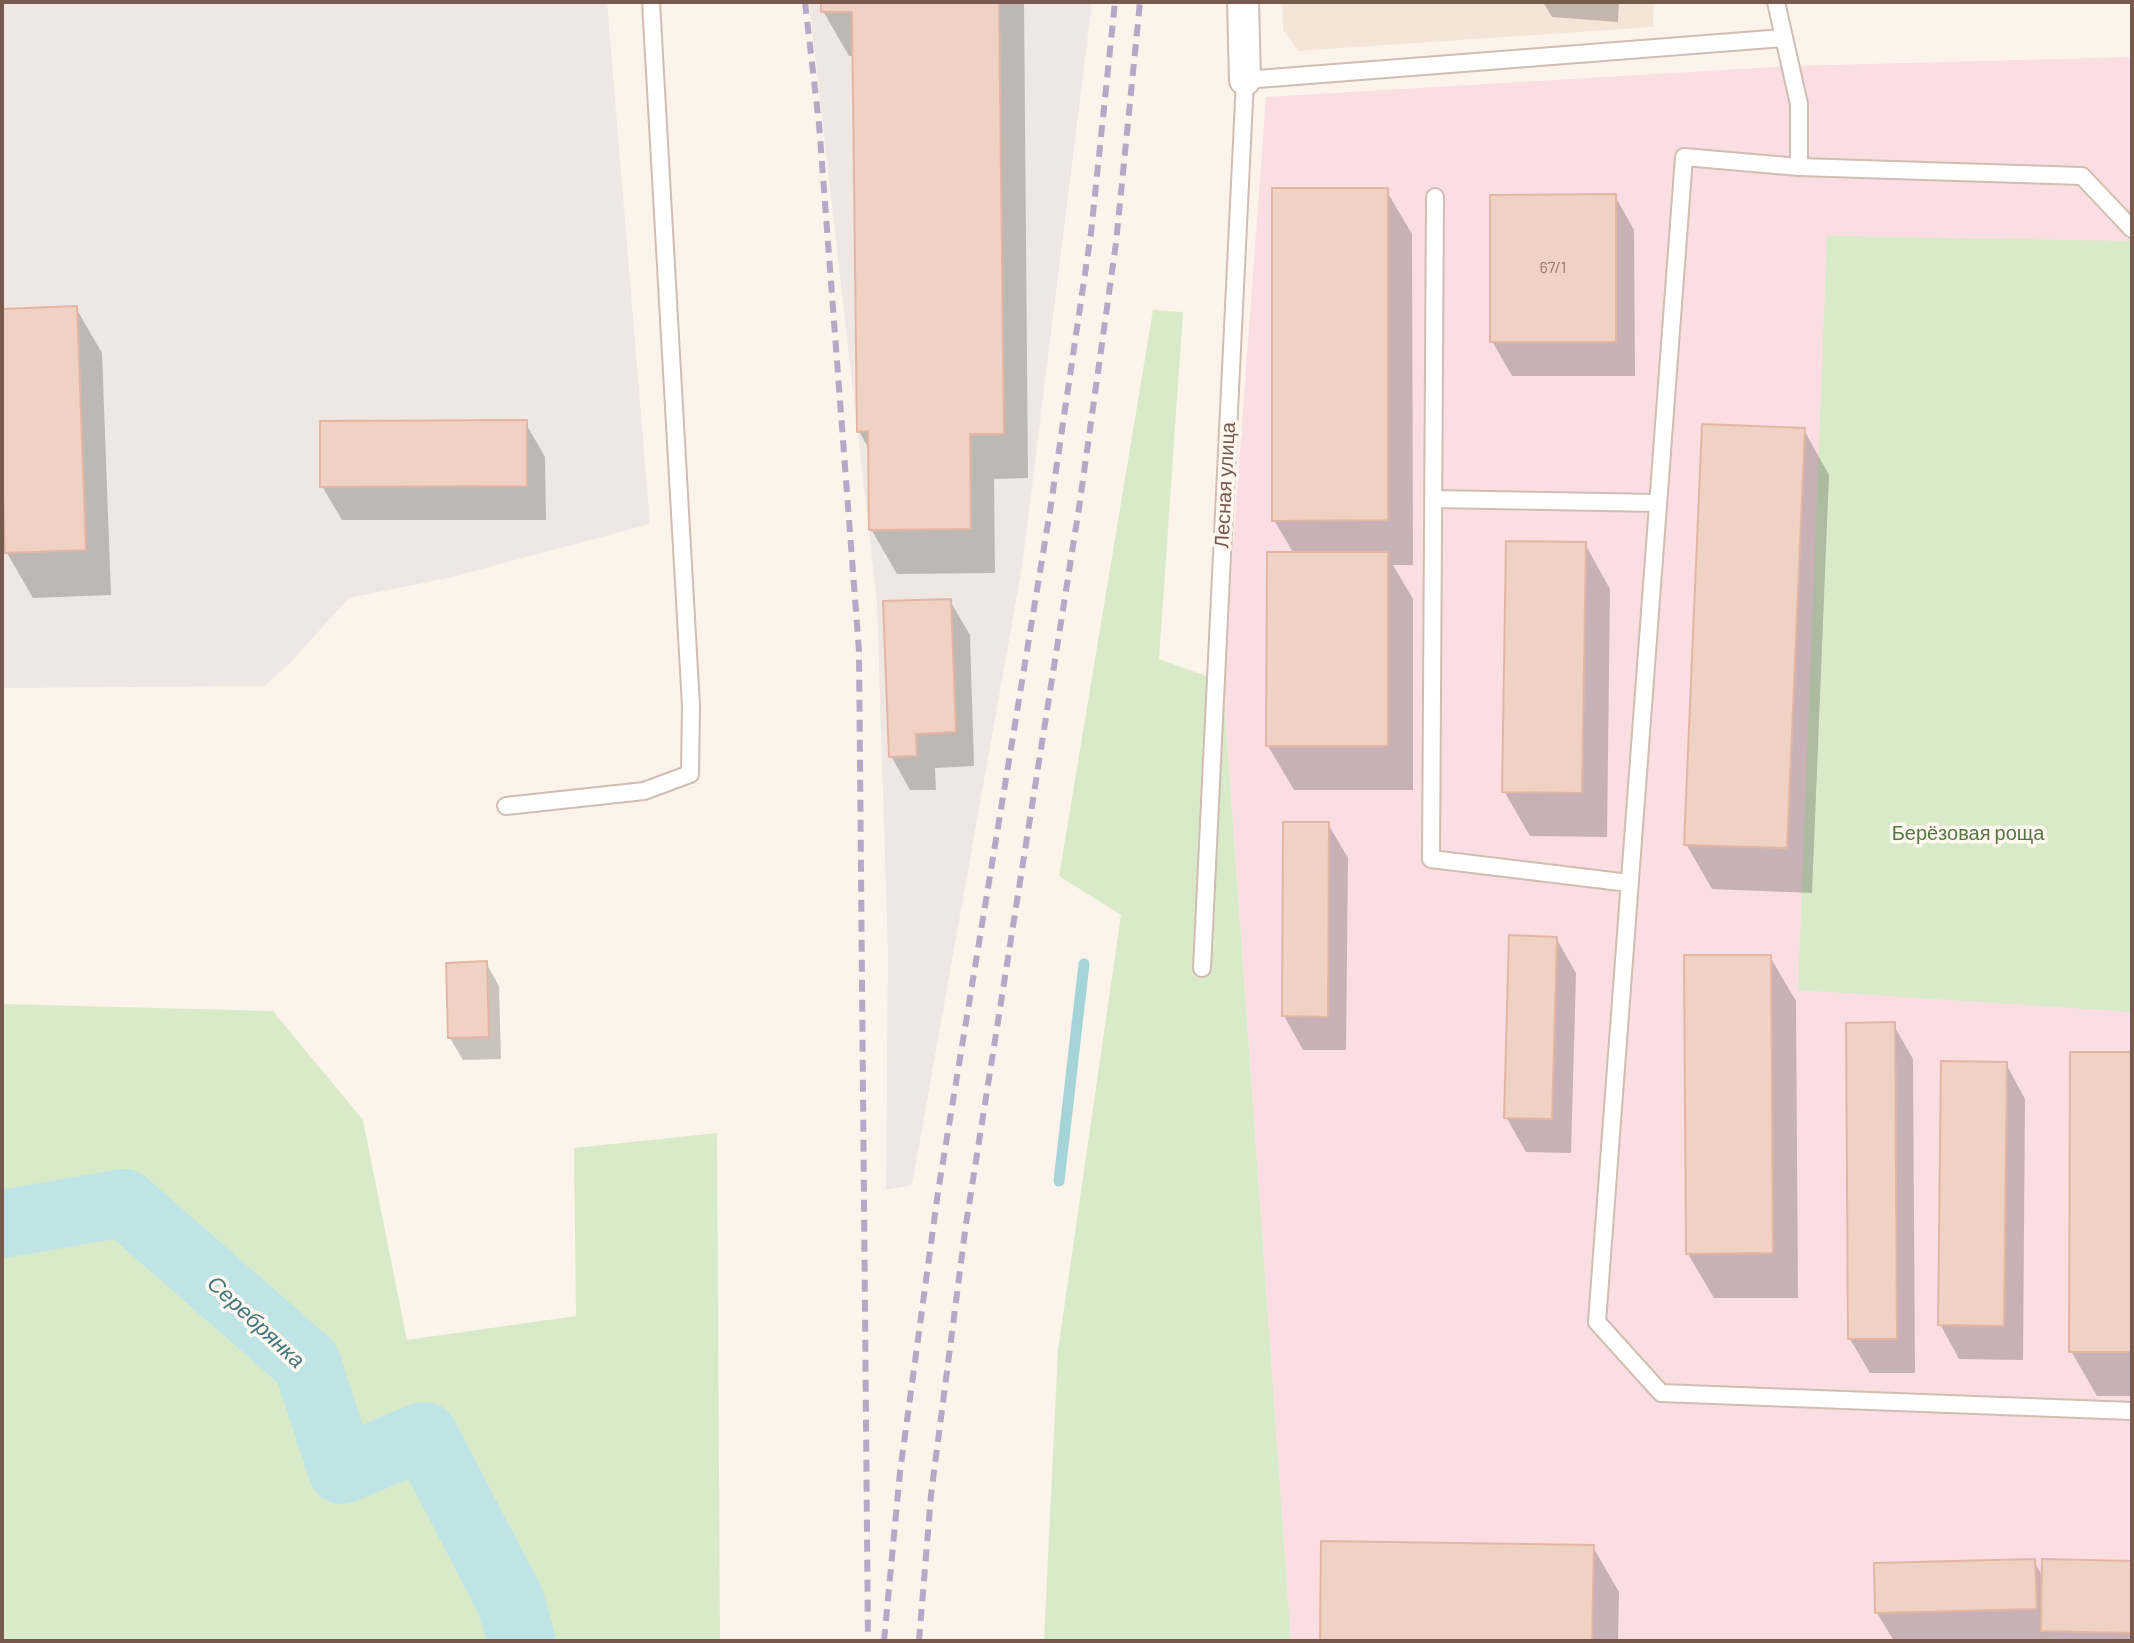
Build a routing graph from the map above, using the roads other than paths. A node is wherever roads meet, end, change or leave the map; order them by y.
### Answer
1 (651, 2) edge
2 (1243, 2) edge
3 (1776, 2) edge
4 (1783, 38) junction
5 (1245, 80) junction
6 (1799, 167) junction
7 (1435, 197) dead end
8 (2132, 229) edge
9 (1433, 499) junction
10 (1658, 503) junction
11 (506, 806) dead end
12 (1629, 883) junction
13 (1202, 968) dead end
14 (2132, 1411) edge

1 - 11 lane
2 - 5 street, Лесная улица
3 - 4 lane
4 - 5 lane
4 - 6 lane
5 - 13 lane, Лесная улица
6 - 8 lane
6 - 10 lane
7 - 9 lane
9 - 10 lane
9 - 12 lane
10 - 12 lane
12 - 14 lane

